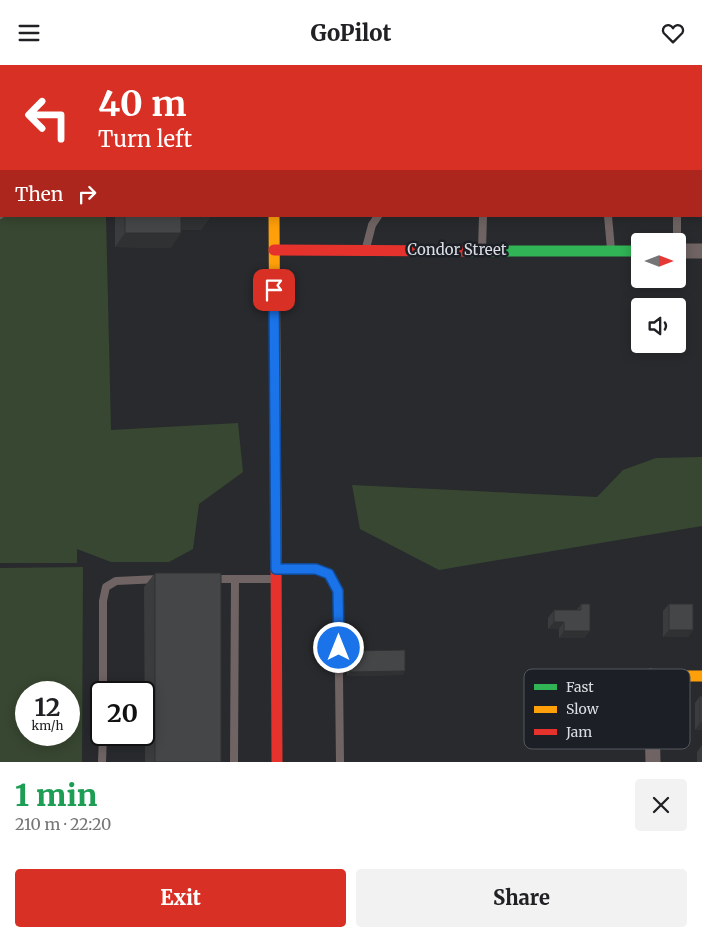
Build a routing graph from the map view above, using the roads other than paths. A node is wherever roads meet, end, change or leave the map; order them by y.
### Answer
1 (274, 217) edge
2 (377, 217) edge
3 (483, 217) edge
4 (608, 217) edge
5 (678, 217) edge
6 (677, 233) edge
7 (274, 250) junction
8 (365, 250) junction
9 (482, 251) junction
10 (611, 251) junction
11 (631, 251) edge
12 (686, 251) edge
13 (702, 251) edge
14 (276, 574) junction
15 (166, 579) edge
16 (206, 579) edge
17 (235, 579) junction
18 (103, 681) edge
19 (102, 746) edge
20 (653, 749) edge
21 (102, 762) edge
22 (234, 762) edge
23 (277, 762) edge
24 (340, 762) edge
25 (653, 762) edge

1 - 7 street
2 - 8 lane
3 - 9 lane
4 - 10 lane
5 - 6 lane
7 - 8 street, Condor Street
7 - 14 street
8 - 9 street, Condor Street
9 - 10 street, Condor Street
10 - 11 street, Condor Street
12 - 13 street
14 - 17 lane
14 - 23 street
14 - 24 lane
15 - 18 lane
16 - 17 lane
17 - 22 lane
19 - 21 lane
20 - 25 street

